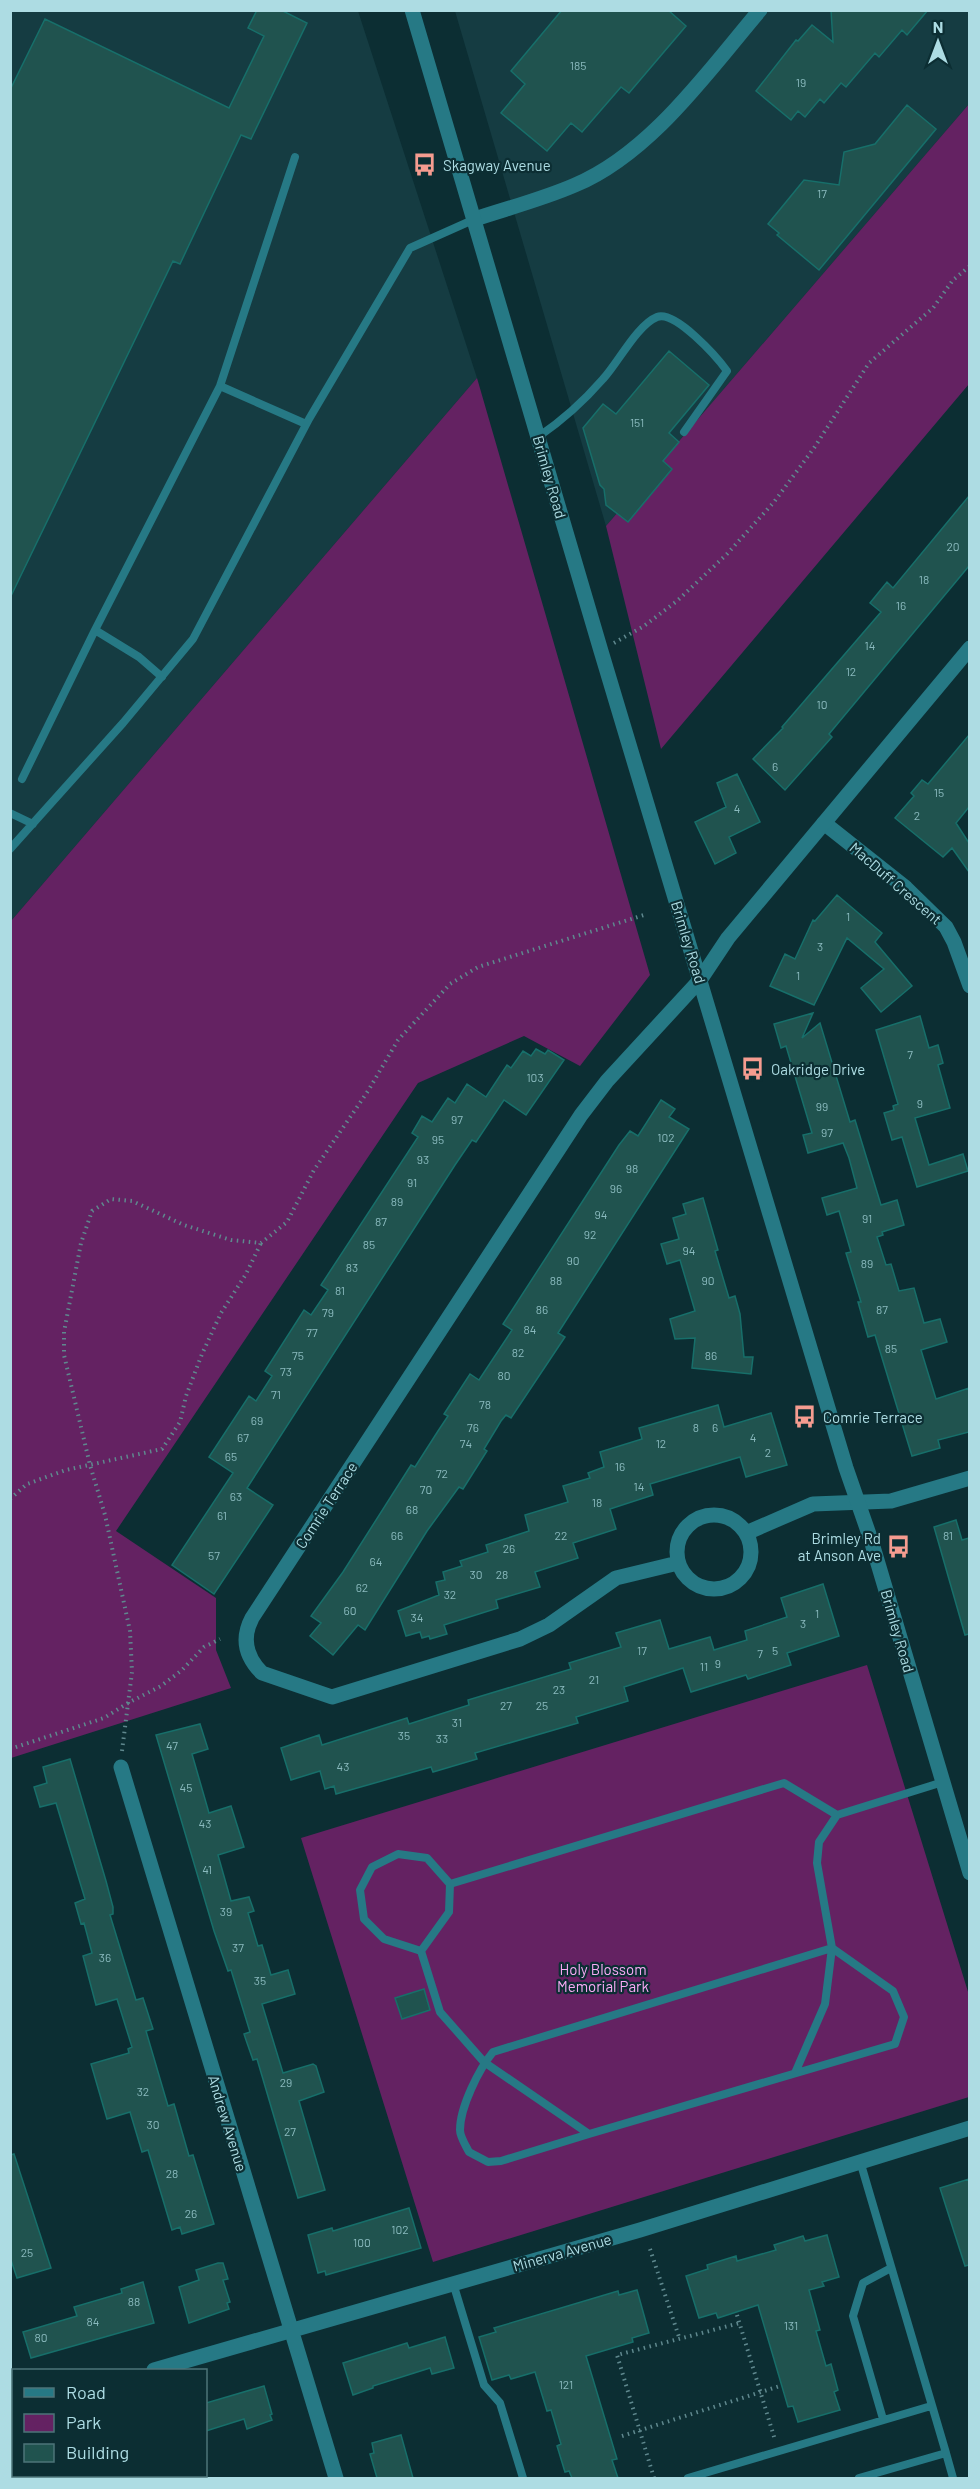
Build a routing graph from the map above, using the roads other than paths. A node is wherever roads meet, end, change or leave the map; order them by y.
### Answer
1 (412, 10) edge
2 (760, 10) edge
3 (296, 157) dead end
4 (475, 219) junction
5 (220, 386) junction
6 (306, 424) junction
7 (684, 432) dead end
8 (538, 437) junction
9 (95, 630) junction
10 (969, 648) edge
11 (162, 677) junction
12 (21, 778) dead end
13 (10, 813) edge
14 (824, 823) junction
15 (33, 824) junction
16 (10, 849) edge
17 (700, 980) junction
18 (969, 986) edge
19 (969, 1478) edge
20 (858, 1502) junction
21 (746, 1533) junction
22 (678, 1563) junction
23 (120, 1767) road end
24 (943, 1782) junction
25 (837, 1815) junction
26 (969, 1873) edge
27 (450, 1884) junction
28 (832, 1948) junction
29 (422, 1951) junction
30 (484, 2062) junction
31 (795, 2073) junction
32 (969, 2128) edge
33 (589, 2134) junction
34 (860, 2161) junction
35 (891, 2268) junction
36 (453, 2283) junction
37 (290, 2330) junction
38 (157, 2369) edge
39 (931, 2406) junction
40 (883, 2420) junction
41 (946, 2454) junction
42 (336, 2478) edge
43 (523, 2478) edge
44 (687, 2478) edge
45 (859, 2478) edge
46 (953, 2478) edge

1 - 4 street, Brimley Road
2 - 4 street
3 - 5 lane
4 - 6 lane
4 - 8 street, Brimley Road
5 - 6 lane
5 - 9 lane
6 - 11 lane
7 - 8 lane
8 - 17 street, Brimley Road
9 - 11 lane
9 - 12 lane
10 - 14 street
11 - 15 lane
13 - 15 lane
14 - 17 street
14 - 18 street, MacDuff Crescent
15 - 16 lane
17 - 20 street, Brimley Road
17 - 22 street, Comrie Terrace
19 - 20 street
20 - 21 street
20 - 24 street, Brimley Road
21 - 22 street
21 - 22 street
23 - 37 street, Andrew Avenue
24 - 25 lane
24 - 26 street, Brimley Road
25 - 27 lane
25 - 28 lane
27 - 29 lane
27 - 29 lane
28 - 30 lane
28 - 31 lane
28 - 31 lane
29 - 30 lane
30 - 33 lane
30 - 33 lane
31 - 33 lane
32 - 34 street, Minerva Avenue
34 - 35 lane
34 - 36 street, Minerva Avenue
35 - 39 lane
35 - 40 lane
36 - 37 street, Minerva Avenue
36 - 43 lane
37 - 38 street, Minerva Avenue
37 - 42 street, Andrew Avenue
39 - 40 lane
39 - 41 lane
40 - 44 lane
41 - 45 lane
41 - 46 lane

